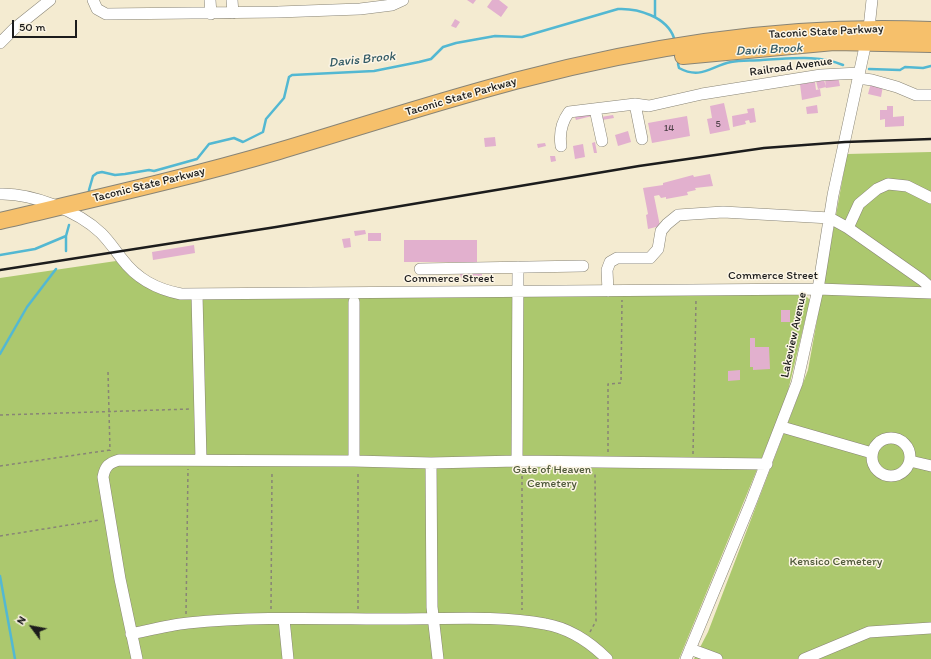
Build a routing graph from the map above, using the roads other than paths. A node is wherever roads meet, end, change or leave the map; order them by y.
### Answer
1 (50, 0) edge
2 (93, 0) edge
3 (210, 0) edge
4 (232, 0) edge
5 (308, 0) edge
6 (403, 0) edge
7 (872, 0) edge
8 (316, 10) junction
9 (233, 13) junction
10 (211, 14) junction
11 (931, 30) edge
12 (868, 35) junction
13 (0, 43) edge
14 (931, 44) edge
15 (859, 75) junction
16 (931, 95) edge
17 (635, 104) junction
18 (595, 109) junction
19 (642, 139) dead end
20 (602, 141) dead end
21 (561, 146) dead end
22 (0, 194) edge
23 (931, 198) edge
24 (65, 211) junction
25 (830, 218) junction
26 (0, 221) edge
27 (848, 228) junction
28 (0, 231) edge
29 (583, 266) dead end
30 (518, 267) junction
31 (420, 269) dead end
32 (931, 288) edge
33 (818, 289) junction
34 (608, 291) junction
35 (519, 292) junction
36 (931, 293) edge
37 (197, 295) junction
38 (354, 302) dead end
39 (782, 427) junction
40 (872, 453) junction
41 (201, 460) junction
42 (356, 461) junction
43 (519, 461) junction
44 (910, 461) junction
45 (430, 463) junction
46 (766, 464) junction
47 (931, 466) edge
48 (284, 619) junction
49 (433, 619) junction
50 (931, 628) edge
51 (131, 634) junction
52 (688, 654) edge
53 (137, 659) edge
54 (288, 659) edge
55 (438, 659) edge
56 (607, 659) edge
57 (717, 659) edge
58 (804, 659) edge

1 - 13 street
2 - 10 street
3 - 10 street
4 - 9 street
5 - 8 street
6 - 8 street
7 - 12 street, Lakeview Avenue
8 - 9 street
9 - 10 street
11 - 12 highway, Taconic State Parkway
12 - 14 highway, Taconic State Parkway
12 - 15 street, Lakeview Avenue
12 - 24 highway, Taconic State Parkway
15 - 16 street, Railroad Avenue
15 - 17 street, Railroad Avenue
15 - 25 street, Lakeview Avenue
17 - 18 street, Railroad Avenue
17 - 19 street
18 - 20 street
18 - 21 street, Railroad Avenue
22 - 24 street, Commerce Street
23 - 27 street
24 - 26 highway, Taconic State Parkway
24 - 28 highway, Taconic State Parkway
24 - 37 street, Commerce Street
25 - 27 street
25 - 33 street, Lakeview Avenue
25 - 34 street
27 - 32 street
29 - 30 street
30 - 31 street
30 - 35 street
33 - 34 street, Commerce Street
33 - 36 street, Commerce Street
33 - 39 street, Lakeview Avenue
34 - 35 street, Commerce Street
35 - 37 street, Commerce Street
35 - 43 street
37 - 41 street
38 - 42 street
39 - 40 street
39 - 46 street, Lakeview Avenue
40 - 44 street
40 - 44 street
41 - 42 street
41 - 51 street
42 - 45 street
43 - 45 street
43 - 46 street
44 - 47 street
45 - 49 street
46 - 52 street, Lakeview Avenue
48 - 49 street
48 - 51 street
48 - 54 street
49 - 55 street
49 - 56 street
50 - 58 street
51 - 53 street
52 - 57 street

